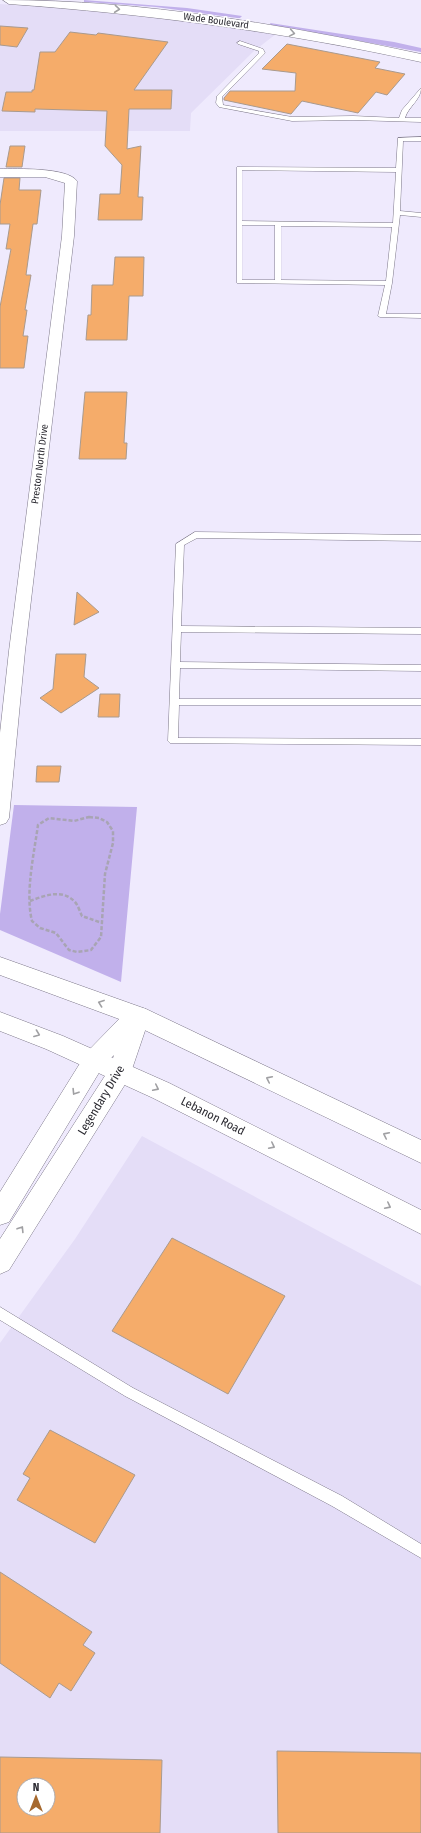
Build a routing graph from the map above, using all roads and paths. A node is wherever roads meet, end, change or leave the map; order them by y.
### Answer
1 (9, 0) edge
2 (142, 0) edge
3 (67, 1) edge
4 (181, 4) dead end
5 (265, 15) dead end
6 (304, 22) dead end
7 (253, 26) junction
8 (363, 33) dead end
9 (240, 43) dead end
10 (421, 58) edge
11 (421, 90) edge
12 (402, 120) junction
13 (421, 120) edge
14 (421, 139) edge
15 (398, 170) junction
16 (0, 173) edge
17 (397, 213) junction
18 (421, 215) edge
19 (239, 223) junction
20 (278, 223) junction
21 (396, 224) junction
22 (278, 282) junction
23 (389, 283) junction
24 (421, 316) edge
25 (421, 538) edge
26 (177, 629) junction
27 (421, 631) edge
28 (176, 665) junction
29 (421, 668) edge
30 (175, 702) junction
31 (421, 702) edge
32 (421, 742) edge
33 (0, 818) edge
34 (30, 901) junction
35 (102, 923) junction
36 (0, 966) edge
37 (138, 1016) junction
38 (0, 1021) edge
39 (95, 1059) junction
40 (121, 1071) junction
41 (421, 1152) edge
42 (0, 1214) edge
43 (421, 1223) edge
44 (0, 1262) edge
45 (0, 1313) edge
46 (421, 1551) edge

1 - 3 street, Wade Boulevard
2 - 4 street, Wade Boulevard
3 -> 7 street, Wade Boulevard
5 - 7 street
6 - 8 street
7 -> 10 street, Wade Boulevard
9 - 12 lane
11 - 12 lane
12 - 13 lane
14 - 15 lane
15 - 17 lane
15 - 19 lane
16 - 33 street, Preston North Drive
17 - 18 lane
17 - 21 lane
19 - 20 lane
19 - 22 lane
20 - 21 lane
20 - 22 lane
21 - 23 lane
22 - 23 lane
23 - 24 lane
25 - 26 lane
26 - 27 lane
26 - 28 lane
28 - 29 lane
28 - 30 lane
30 - 31 lane
30 - 32 lane
34 - 35 path
34 - 35 path
34 - 35 path
37 -> 36 street
37 - 39 street, Legendary Drive
37 - 40 street, Legendary Drive
41 -> 37 street
38 -> 39 street, Lebanon Road
39 - 40 street, Lebanon Road
39 -> 42 street, Legendary Drive
40 -> 43 street, Lebanon Road
44 -> 40 street, Legendary Drive
45 - 46 lane

